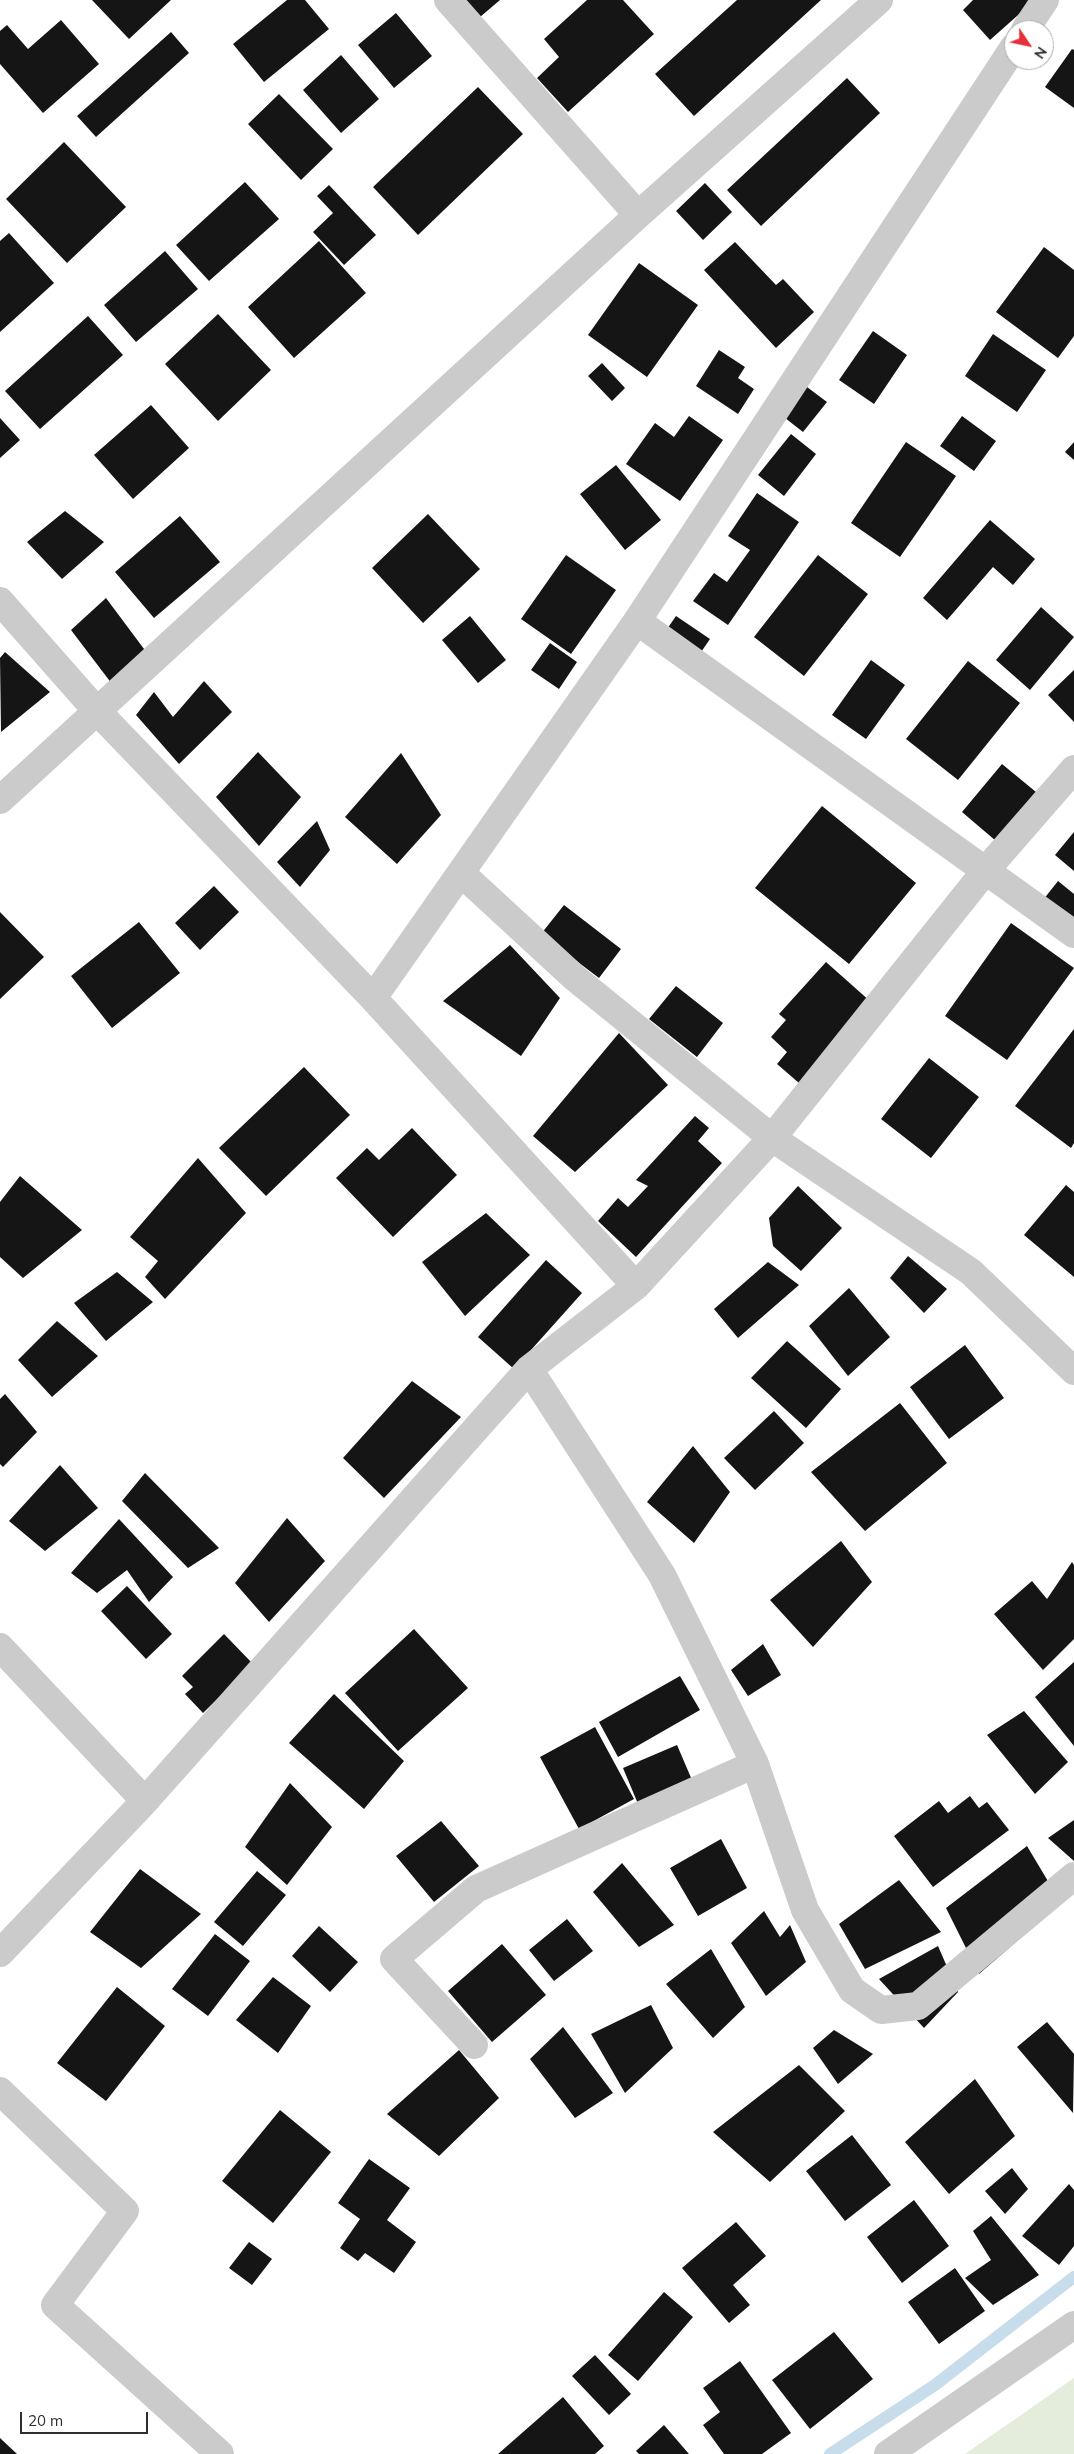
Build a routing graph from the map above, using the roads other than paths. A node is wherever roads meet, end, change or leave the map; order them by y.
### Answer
1 (448, 0) edge
2 (879, 0) edge
3 (1045, 0) edge
4 (1032, 20) edge
5 (1004, 62) edge
6 (638, 215) junction
7 (0, 601) edge
8 (637, 621) junction
9 (96, 710) junction
10 (1074, 769) edge
11 (0, 800) edge
12 (986, 870) junction
13 (461, 873) junction
14 (1074, 934) edge
15 (373, 998) junction
16 (772, 1138) junction
17 (636, 1286) junction
18 (529, 1369) junction
19 (1074, 1371) edge
20 (0, 1647) edge
21 (755, 1764) junction
22 (144, 1801) junction
23 (1074, 1876) edge
24 (0, 1953) edge
25 (474, 2045) dead end
26 (0, 2091) edge
27 (1074, 2325) edge
28 (220, 2454) edge
29 (888, 2454) edge

1 - 6 street
2 - 6 street
3 - 4 street
5 - 8 street
6 - 9 street
7 - 9 street
8 - 12 street
8 - 13 street
9 - 11 street
9 - 15 street
10 - 12 street
12 - 14 street
12 - 16 street
13 - 15 street
13 - 16 street
15 - 17 street
16 - 17 street
16 - 19 street
17 - 18 street
18 - 21 street
18 - 22 street
20 - 22 street
21 - 23 street
21 - 25 street
22 - 24 street
26 - 28 street
27 - 29 street

